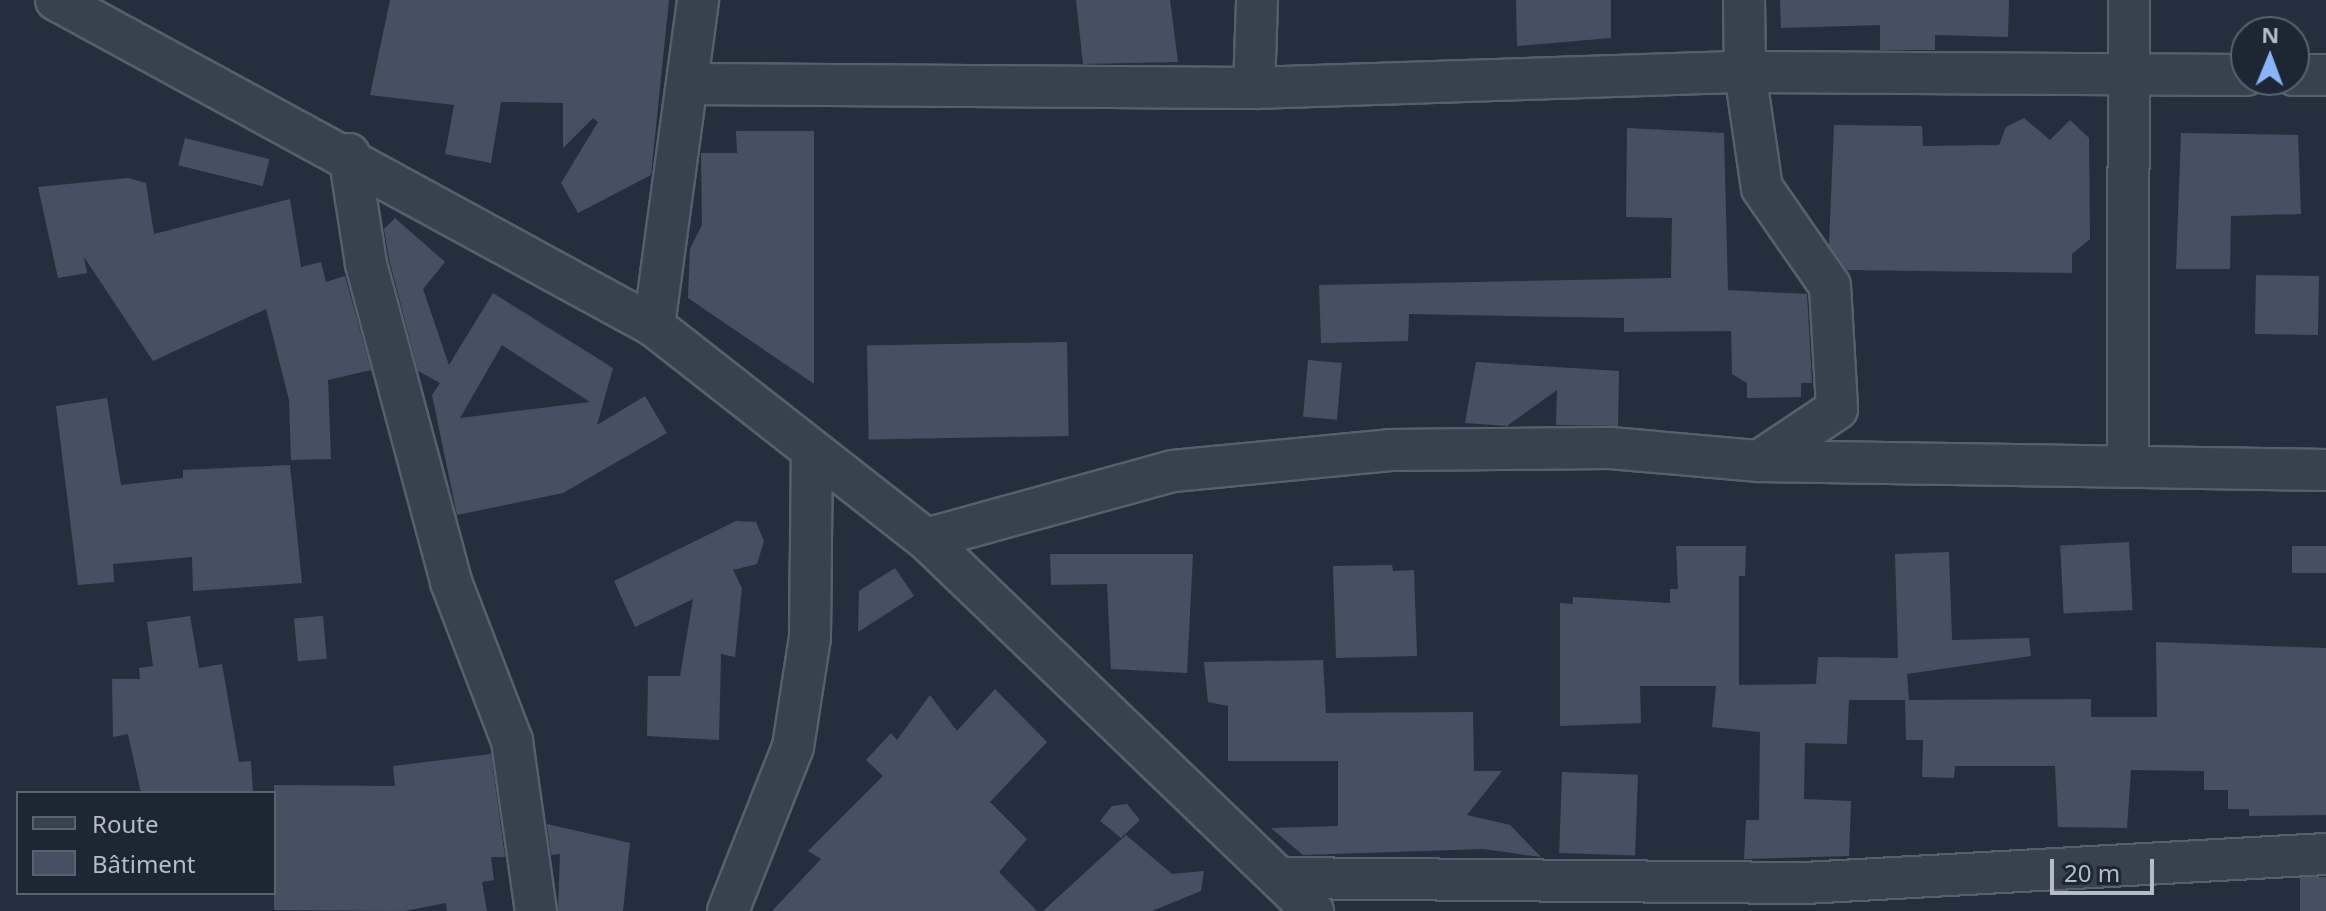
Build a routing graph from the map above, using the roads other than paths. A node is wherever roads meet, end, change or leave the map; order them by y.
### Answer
1 (56, 0) edge
2 (698, 0) edge
3 (1257, 0) edge
4 (1744, 0) edge
5 (2129, 0) edge
6 (1745, 72) junction
7 (2130, 75) junction
8 (2230, 75) edge
9 (689, 84) junction
10 (1254, 88) junction
11 (349, 154) junction
12 (654, 326) junction
13 (812, 452) junction
14 (1759, 461) junction
15 (2128, 467) junction
16 (2326, 470) edge
17 (926, 539) junction
18 (2326, 854) edge
19 (1280, 878) junction
20 (1805, 883) junction
21 (536, 911) edge
22 (728, 911) edge
23 (1313, 911) edge
24 (1834, 911) edge

1 - 11 street
2 - 9 street
3 - 10 street
4 - 6 street
5 - 7 street
6 - 7 street
6 - 10 street
6 - 14 street
7 - 8 street
7 - 15 street
9 - 10 street
9 - 12 street
11 - 12 street
11 - 21 street
12 - 13 street
13 - 17 street
13 - 22 street
14 - 15 street
14 - 17 street
15 - 16 street
17 - 19 street
18 - 20 street
19 - 20 street
19 - 23 street
20 - 24 street

